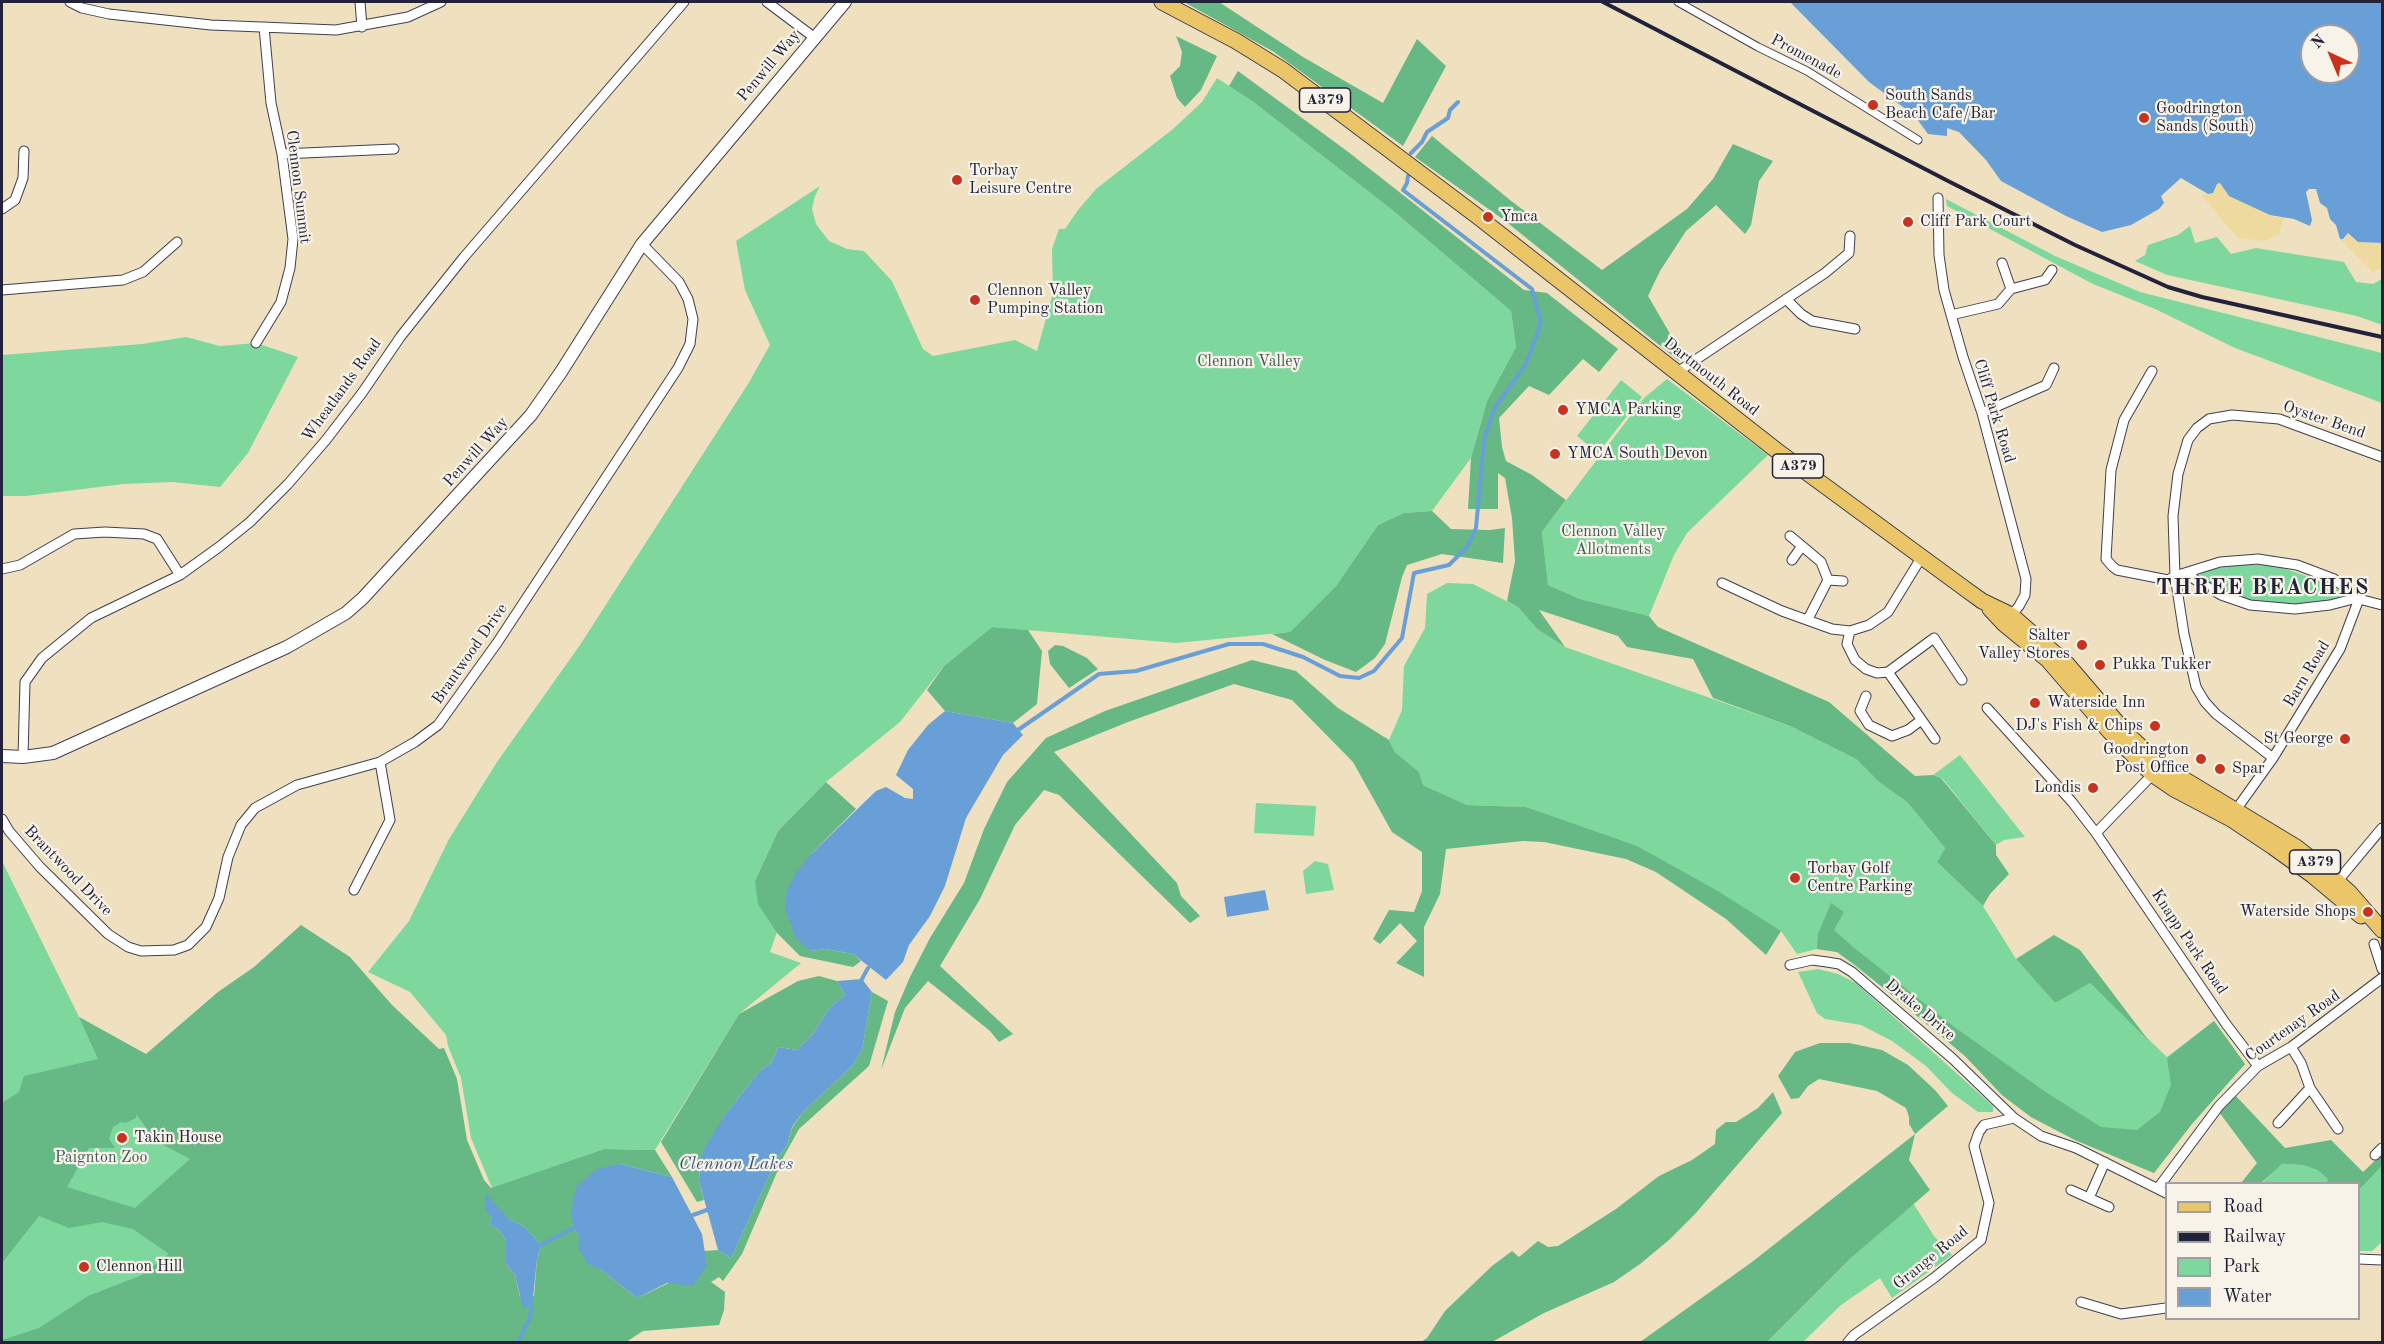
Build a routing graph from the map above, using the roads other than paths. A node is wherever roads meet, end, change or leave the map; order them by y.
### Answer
1 (70, 2) edge
2 (360, 2) edge
3 (441, 2) edge
4 (684, 2) edge
5 (767, 2) edge
6 (844, 2) edge
7 (1162, 2) edge
8 (1678, 2) edge
9 (264, 27) junction
10 (362, 27) junction
11 (815, 38) junction
12 (1918, 140) dead end
13 (394, 149) dead end
14 (24, 151) dead end
15 (282, 154) junction
16 (1938, 198) dead end
17 (2, 208) edge
18 (1850, 236) dead end
19 (177, 242) dead end
20 (642, 244) junction
21 (2002, 263) dead end
22 (2052, 270) dead end
23 (2010, 289) junction
24 (2, 290) edge
25 (1786, 299) junction
26 (1951, 315) junction
27 (1855, 329) dead end
28 (256, 343) dead end
29 (2054, 368) dead end
30 (2152, 371) dead end
31 (1676, 373) junction
32 (1982, 413) junction
33 (2382, 457) edge
34 (1790, 536) dead end
35 (1802, 546) junction
36 (1921, 558) junction
37 (1792, 560) dead end
38 (2, 569) edge
39 (2189, 572) junction
40 (180, 574) junction
41 (2175, 576) junction
42 (1828, 580) junction
43 (1843, 581) dead end
44 (1722, 583) dead end
45 (2358, 598) junction
46 (2382, 605) edge
47 (1808, 619) junction
48 (2008, 620) junction
49 (1850, 631) junction
50 (1888, 672) junction
51 (1962, 680) dead end
52 (1866, 696) dead end
53 (1987, 708) dead end
54 (1920, 721) junction
55 (1935, 739) dead end
56 (2, 756) edge
57 (22, 757) junction
58 (2273, 758) junction
59 (380, 762) junction
60 (2157, 770) junction
61 (2233, 814) junction
62 (2, 819) edge
63 (2382, 828) edge
64 (9, 831) junction
65 (2096, 833) junction
66 (2, 838) edge
67 (2333, 886) junction
68 (354, 890) dead end
69 (2380, 936) edge
70 (1790, 965) dead end
71 (2382, 969) edge
72 (2382, 978) edge
73 (2291, 1047) junction
74 (2258, 1066) junction
75 (2310, 1088) junction
76 (2014, 1118) junction
77 (2278, 1123) dead end
78 (2338, 1129) dead end
79 (2105, 1162) junction
80 (2167, 1182) edge
81 (2072, 1190) dead end
82 (2162, 1190) edge
83 (2089, 1198) junction
84 (2109, 1207) dead end
85 (2360, 1259) edge
86 (2382, 1260) edge
87 (2081, 1302) dead end
88 (2165, 1308) edge
89 (1848, 1342) edge

1 - 9 street
2 - 10 street
3 - 10 street
4 - 40 street, Wheatlands Road
5 - 11 street
6 - 11 street, Penwill Way
7 - 31 main road, Dartmouth Road / A379
8 - 12 street, Promenade
9 - 10 street
9 - 15 street, Clennon Summit
11 - 20 street, Penwill Way
13 - 15 street
14 - 17 street
15 - 28 street, Clennon Summit
16 - 26 street, Cliff Park Road
18 - 25 street
19 - 24 street
20 - 57 street, Penwill Way
20 - 59 street, Brantwood Drive
21 - 23 street
22 - 23 street
23 - 26 street
25 - 27 street
25 - 31 street
26 - 32 street, Cliff Park Road
29 - 32 street
30 - 41 street
31 - 36 main road, Dartmouth Road / A379
32 - 48 street, Cliff Park Road
33 - 41 street, Oyster Bend
34 - 35 street
35 - 37 street
35 - 42 street
36 - 48 main road, Dartmouth Road / A379
36 - 49 street
38 - 40 street
39 - 41 street
39 - 45 street
39 - 45 street
40 - 57 street, Wheatlands Road
41 - 58 street, Oyster Bend
42 - 43 street
42 - 47 street
44 - 47 street
45 - 46 street
45 - 58 street, Barn Road
47 - 49 street
48 - 60 main road, Dartmouth Road / A379
49 - 50 street
50 - 51 street
50 - 54 street
52 - 54 street
53 - 65 street, Knapp Park Road
54 - 55 street
56 - 57 street, Penwill Way
58 - 61 street, Barn Road
59 - 64 street, Brantwood Drive
59 - 68 street
60 - 61 main road, Dartmouth Road / A379
60 - 65 street
61 - 67 main road, Dartmouth Road / A379
62 - 64 street, Brantwood Drive
63 - 67 street
64 - 66 street
65 - 74 street, Knapp Park Road
67 - 69 main road, Dartmouth Road / A379
69 - 71 street
70 - 76 street, Drake Drive
72 - 73 street, Courtenay Road
73 - 74 street, Courtenay Road
73 - 75 street
74 - 80 street, Courtenay Road
75 - 77 street
75 - 78 street
76 - 79 street
76 - 89 street, Grange Road
79 - 82 street
79 - 83 street
81 - 83 street
83 - 84 street
85 - 86 street
87 - 88 street

